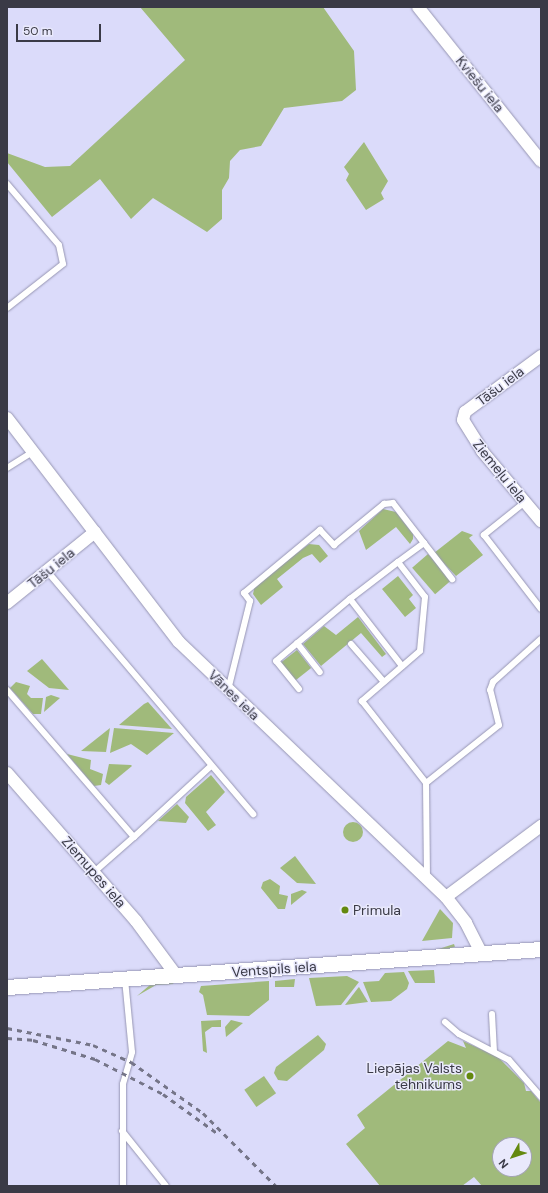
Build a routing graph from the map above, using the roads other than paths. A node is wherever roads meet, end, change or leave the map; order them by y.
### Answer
1 (418, 7) edge
2 (541, 161) edge
3 (7, 184) edge
4 (7, 308) edge
5 (541, 356) edge
6 (7, 418) edge
7 (463, 420) joint
8 (34, 451) junction
9 (7, 468) edge
10 (525, 502) junction
11 (541, 521) edge
12 (95, 532) junction
13 (424, 543) junction
14 (398, 562) junction
15 (47, 571) junction
16 (452, 579) dead end
17 (350, 599) junction
18 (7, 603) edge
19 (541, 608) edge
20 (541, 639) edge
21 (297, 643) junction
22 (351, 644) dead end
23 (402, 666) junction
24 (320, 672) dead end
25 (384, 682) junction
26 (299, 689) dead end
27 (7, 690) edge
28 (228, 690) junction
29 (211, 766) junction
30 (7, 773) edge
31 (426, 782) junction
32 (253, 814) dead end
33 (541, 826) edge
34 (134, 837) junction
35 (94, 872) junction
36 (427, 878) junction
37 (446, 897) junction
38 (541, 949) edge
39 (481, 953) junction
40 (176, 975) junction
41 (125, 979) junction
42 (7, 987) edge
43 (492, 1014) dead end
44 (445, 1022) dead end
45 (494, 1051) junction
46 (541, 1097) edge
47 (122, 1131) junction
48 (123, 1186) edge
49 (166, 1186) edge

1 - 2 street, Kviešu iela
3 - 4 lane
5 - 7 street, Tāšu iela
6 - 8 street, Vānes iela
7 - 10 street, Ziemeļu iela
8 - 9 lane
8 - 12 street, Vānes iela
10 - 11 street, Ziemeļu iela
10 - 19 lane
12 - 15 street, Tāšu iela
12 - 28 street, Vānes iela
13 - 14 lane
13 - 16 lane
13 - 28 lane
14 - 17 lane
14 - 23 lane
15 - 18 street, Tāšu iela
15 - 29 lane
17 - 21 lane
17 - 23 lane
20 - 31 lane
21 - 24 lane
21 - 26 lane
22 - 25 lane
23 - 25 lane
25 - 31 lane
27 - 34 lane
28 - 36 street, Vānes iela
29 - 32 lane
29 - 34 lane
30 - 35 street, Ziemupes iela
31 - 36 lane
33 - 37 street
34 - 35 lane
35 - 40 street, Ziemupes iela
36 - 37 street, Vānes iela
37 - 39 street, Vānes iela
38 - 39 street, Ventspils iela
39 - 40 street, Ventspils iela
40 - 41 street, Ventspils iela
41 - 42 street, Ventspils iela
41 - 47 lane
43 - 45 lane
44 - 45 lane
45 - 46 lane
47 - 48 lane
47 - 49 lane

